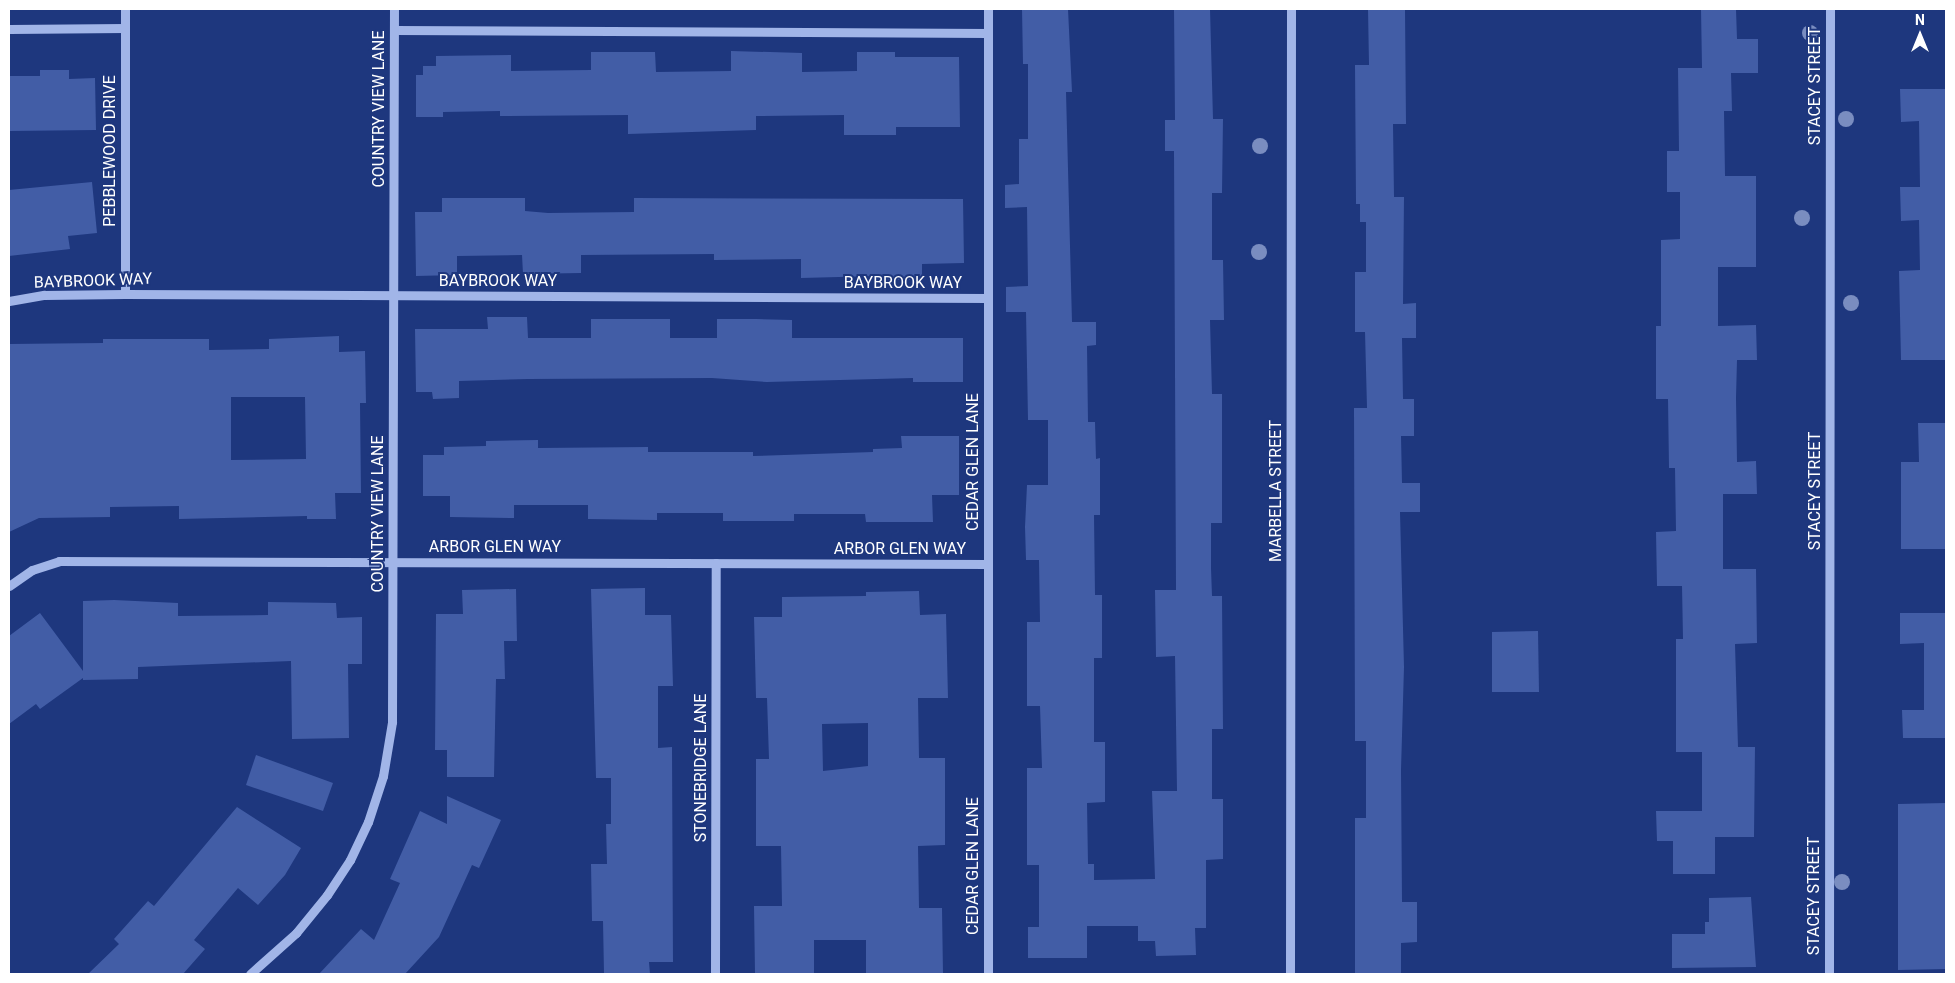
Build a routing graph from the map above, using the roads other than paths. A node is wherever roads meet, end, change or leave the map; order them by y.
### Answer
1 (125, 9) edge
2 (394, 9) edge
3 (988, 9) edge
4 (1291, 9) edge
5 (1830, 9) edge
6 (125, 28) junction
7 (9, 29) edge
8 (394, 30) junction
9 (988, 33) junction
10 (125, 294) junction
11 (394, 296) junction
12 (988, 298) junction
13 (9, 301) edge
14 (394, 561) junction
15 (716, 562) junction
16 (988, 564) junction
17 (9, 586) edge
18 (250, 974) edge
19 (716, 974) edge
20 (988, 974) edge
21 (1290, 974) edge
22 (1830, 974) edge

1 - 6 street, PEBBLEWOOD DRIVE
2 - 8 street, COUNTRY VIEW LANE
3 - 9 street, CEDAR GLEN LANE
4 - 21 street, MARBELLA STREET
5 - 22 street, STACEY STREET
6 - 7 street
6 - 10 street, PEBBLEWOOD DRIVE
8 - 9 street
8 - 11 street, COUNTRY VIEW LANE
9 - 12 street, CEDAR GLEN LANE
10 - 11 street, BAYBROOK WAY
10 - 13 street, BAYBROOK WAY
11 - 12 street, BAYBROOK WAY
11 - 14 street, COUNTRY VIEW LANE
12 - 16 street, CEDAR GLEN LANE
14 - 15 street, ARBOR GLEN WAY
14 - 17 street, ARBOR GLEN WAY
14 - 18 street, COUNTRY VIEW LANE
15 - 16 street, ARBOR GLEN WAY
15 - 19 street, STONEBRIDGE LANE
16 - 20 street, CEDAR GLEN LANE

